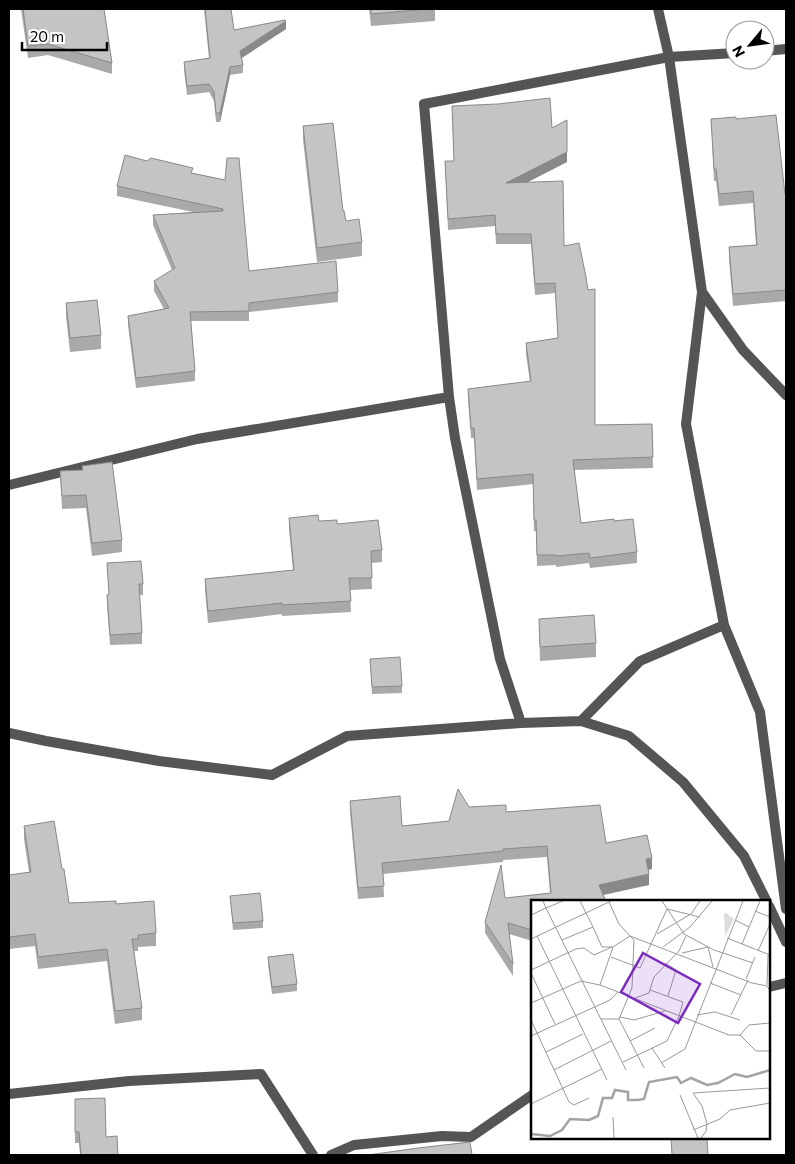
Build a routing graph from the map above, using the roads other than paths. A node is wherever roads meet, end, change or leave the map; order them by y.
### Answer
1 (658, 9) edge
2 (725, 54) edge
3 (669, 57) junction
4 (702, 292) junction
5 (786, 395) edge
6 (449, 397) junction
7 (9, 485) edge
8 (724, 625) junction
9 (582, 721) junction
10 (521, 723) junction
11 (9, 733) edge
12 (765, 900) edge
13 (770, 908) edge
14 (786, 909) edge
15 (786, 942) edge
16 (786, 983) edge
17 (770, 988) edge
18 (9, 1094) edge
19 (531, 1096) edge
20 (313, 1155) edge
21 (331, 1155) edge

1 - 3 street
2 - 3 street
3 - 4 street
3 - 6 street
4 - 5 street
4 - 8 street
6 - 7 street
6 - 10 street
8 - 9 street
8 - 14 street
9 - 10 street
9 - 12 street
10 - 11 street
13 - 15 street
16 - 17 street
18 - 20 street
19 - 21 street

